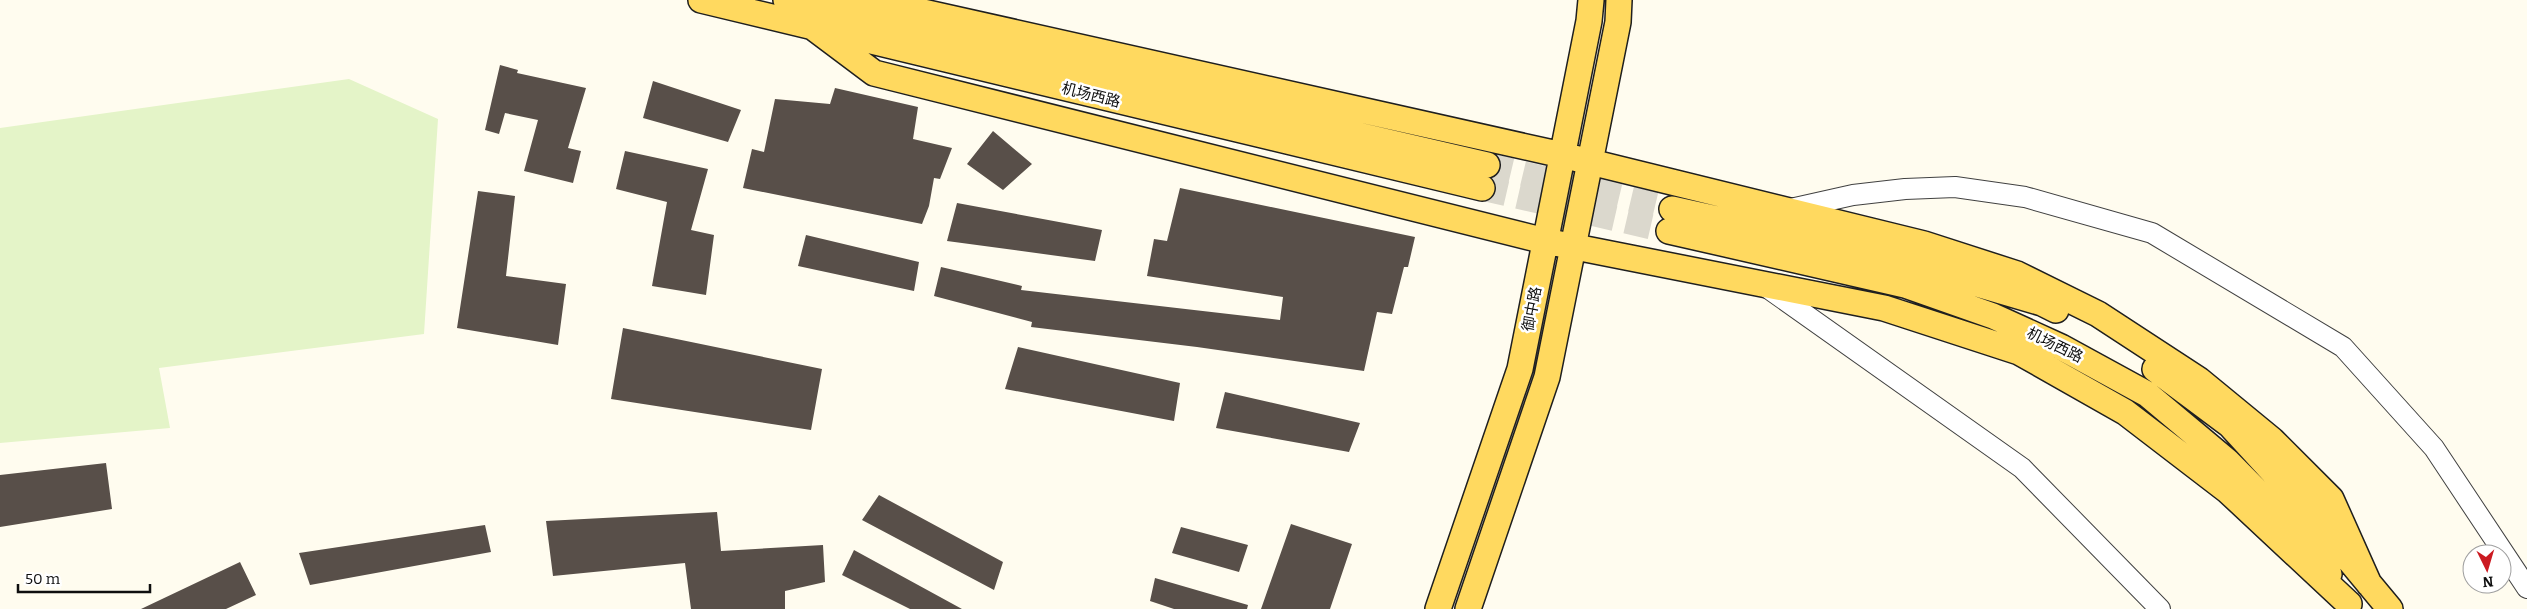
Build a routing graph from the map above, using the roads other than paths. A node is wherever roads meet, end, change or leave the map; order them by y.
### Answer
1 (701, 0) edge
2 (786, 0) edge
3 (849, 0) edge
4 (1591, 0) edge
5 (1619, 0) edge
6 (814, 28) junction
7 (1562, 155) junction
8 (1590, 162) junction
9 (1786, 210) junction
10 (1545, 241) junction
11 (1573, 248) junction
12 (1763, 285) junction
13 (2369, 584) junction
14 (2527, 588) edge
15 (2350, 606) edge
16 (1438, 609) edge
17 (1468, 609) edge
18 (2160, 609) edge
19 (2390, 609) edge

1 - 6 main road, 机场西路
2 - 6 main road, 机场西路
3 - 7 main road
4 - 7 main road, 御中路
5 - 8 main road, 御中路
6 - 10 main road
7 - 8 main road
7 - 10 main road, 御中路
8 - 9 main road
8 - 11 main road, 御中路
9 - 13 main road
9 - 14 street
10 - 11 main road
10 - 16 main road, 御中路
11 - 12 main road
11 - 17 main road, 御中路
12 - 15 main road
12 - 18 street
13 - 15 main road, 机场西路
13 - 19 main road

